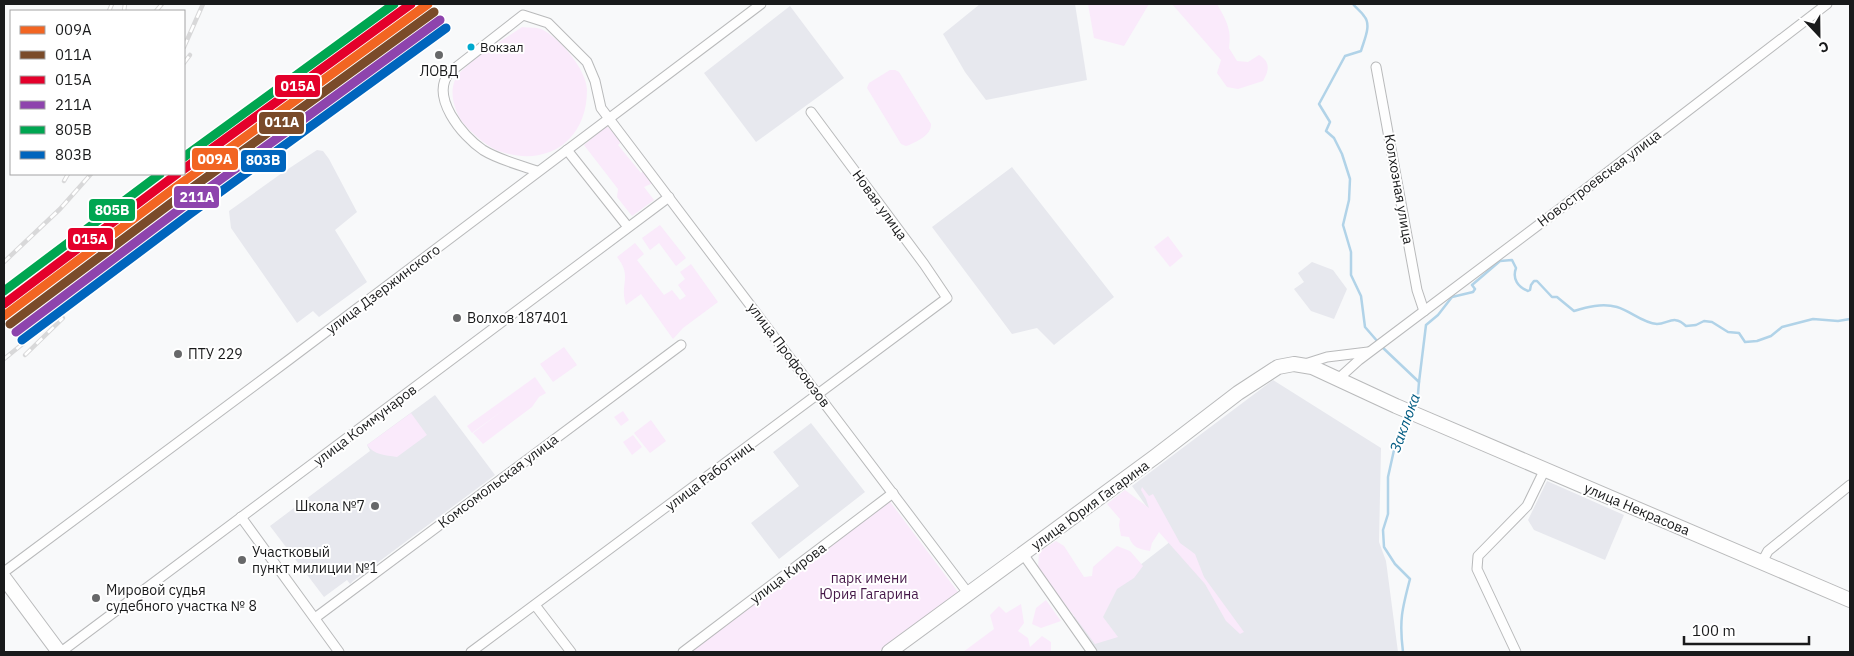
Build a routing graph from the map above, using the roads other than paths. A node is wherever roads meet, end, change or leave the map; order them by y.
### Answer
1 (761, 4) edge
2 (1828, 4) edge
3 (1376, 67) dead end
4 (811, 112) dead end
5 (609, 118) junction
6 (567, 150) junction
7 (537, 171) junction
8 (669, 197) junction
9 (628, 227) junction
10 (947, 298) joint
11 (1424, 311) junction
12 (681, 344) dead end
13 (1370, 351) junction
14 (1298, 364) junction
15 (1338, 379) junction
16 (818, 394) junction
17 (1545, 469) junction
18 (1850, 485) edge
19 (893, 493) junction
20 (241, 517) junction
21 (1023, 554) junction
22 (1762, 562) junction
23 (4, 572) edge
24 (4, 578) edge
25 (968, 593) junction
26 (1850, 600) edge
27 (535, 605) junction
28 (315, 618) junction
29 (60, 652) edge
30 (339, 652) edge
31 (470, 652) edge
32 (571, 652) edge
33 (683, 652) edge
34 (889, 652) edge
35 (1092, 652) edge
36 (1516, 652) edge

1 - 5 street, улица Дзержинского
2 - 11 street, Новостроевская улица
3 - 11 street, Колхозная улица
4 - 10 street, Новая улица
5 - 6 street, улица Дзержинского
5 - 7 street
5 - 8 street, улица Профсоюзов
6 - 7 street, улица Дзержинского
6 - 9 street
7 - 23 street, улица Дзержинского
8 - 9 street, улица Коммунаров
8 - 16 street, улица Профсоюзов
9 - 20 street, улица Коммунаров
10 - 16 street, улица Работниц
11 - 13 street, Новостроевская улица
12 - 28 street, Комсомольская улица
13 - 14 street, Новостроевская улица
13 - 15 street, Новостроевская улица
14 - 15 main road
14 - 21 main road, улица Юрия Гагарина
15 - 17 main road, улица Некрасова
16 - 19 street, улица Профсоюзов
16 - 27 street, улица Работниц
17 - 22 main road, улица Некрасова
17 - 36 street
18 - 22 street
19 - 25 street, улица Профсоюзов
19 - 33 street, улица Кирова
20 - 28 street
20 - 29 street, улица Коммунаров
21 - 25 main road, улица Юрия Гагарина
21 - 35 street
22 - 26 main road, улица Некрасова
24 - 29 main road
25 - 34 main road, улица Юрия Гагарина
27 - 31 street, улица Работниц
27 - 32 street
28 - 30 street

